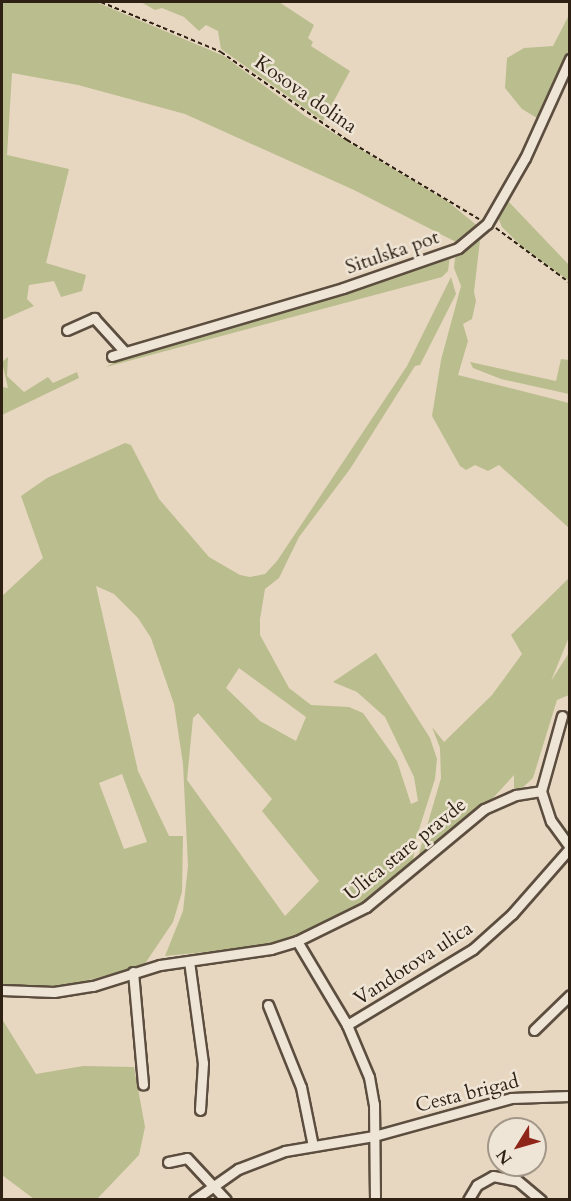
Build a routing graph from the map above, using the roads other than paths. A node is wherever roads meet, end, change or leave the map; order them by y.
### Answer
1 (570, 59) edge
2 (67, 330) dead end
3 (124, 351) junction
4 (112, 356) dead end
5 (562, 716) dead end
6 (541, 791) junction
7 (570, 848) edge
8 (297, 942) junction
9 (189, 961) junction
10 (133, 972) junction
11 (2, 990) edge
12 (570, 995) edge
13 (268, 1005) dead end
14 (347, 1025) junction
15 (534, 1030) dead end
16 (143, 1085) dead end
17 (570, 1096) edge
18 (200, 1110) dead end
19 (374, 1136) junction
20 (313, 1146) junction
21 (168, 1162) dead end
22 (215, 1184) junction
23 (194, 1200) edge
24 (226, 1200) edge
25 (375, 1200) edge
26 (468, 1200) edge
27 (541, 1200) edge

1 - 3 street, Situlska pot
2 - 3 street
3 - 4 street, Situlska pot
5 - 6 street
6 - 7 street
6 - 8 street, Ulica stare pravde
7 - 14 street, Vandotova ulica
8 - 9 street, Ulica stare pravde
8 - 14 street
9 - 10 street, Ulica stare pravde
9 - 18 street
10 - 11 street, Ulica stare pravde
10 - 16 street
12 - 15 street
13 - 20 street
14 - 19 street
17 - 19 street, Cesta brigad
19 - 20 street, Cesta brigad
19 - 25 street
20 - 22 street, Cesta brigad
21 - 22 street
22 - 23 street, Cesta brigad
22 - 24 street
26 - 27 street

